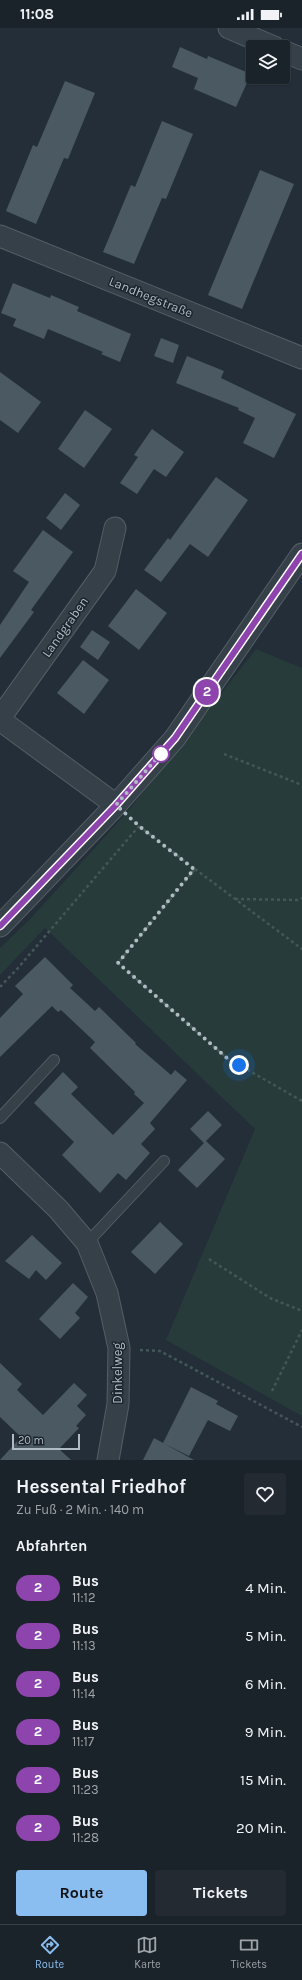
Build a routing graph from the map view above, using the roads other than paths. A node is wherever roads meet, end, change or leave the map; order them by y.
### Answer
1 (229, 28) edge
2 (257, 40) edge
3 (290, 54) edge
4 (302, 58) edge
5 (0, 236) edge
6 (302, 358) edge
7 (115, 528) dead end
8 (302, 554) edge
9 (0, 719) edge
10 (116, 805) junction
11 (0, 926) edge
12 (54, 1060) dead end
13 (0, 1118) edge
14 (0, 1154) edge
15 (164, 1161) dead end
16 (87, 1243) junction
17 (108, 1460) edge

1 - 2 street
3 - 4 street
5 - 6 street, Landhegstraße
7 - 9 street, Landgraben
8 - 10 street
9 - 10 street, Landgraben
10 - 11 street
12 - 13 lane
14 - 16 street, Dinkelweg
15 - 16 lane
16 - 17 street, Dinkelweg

